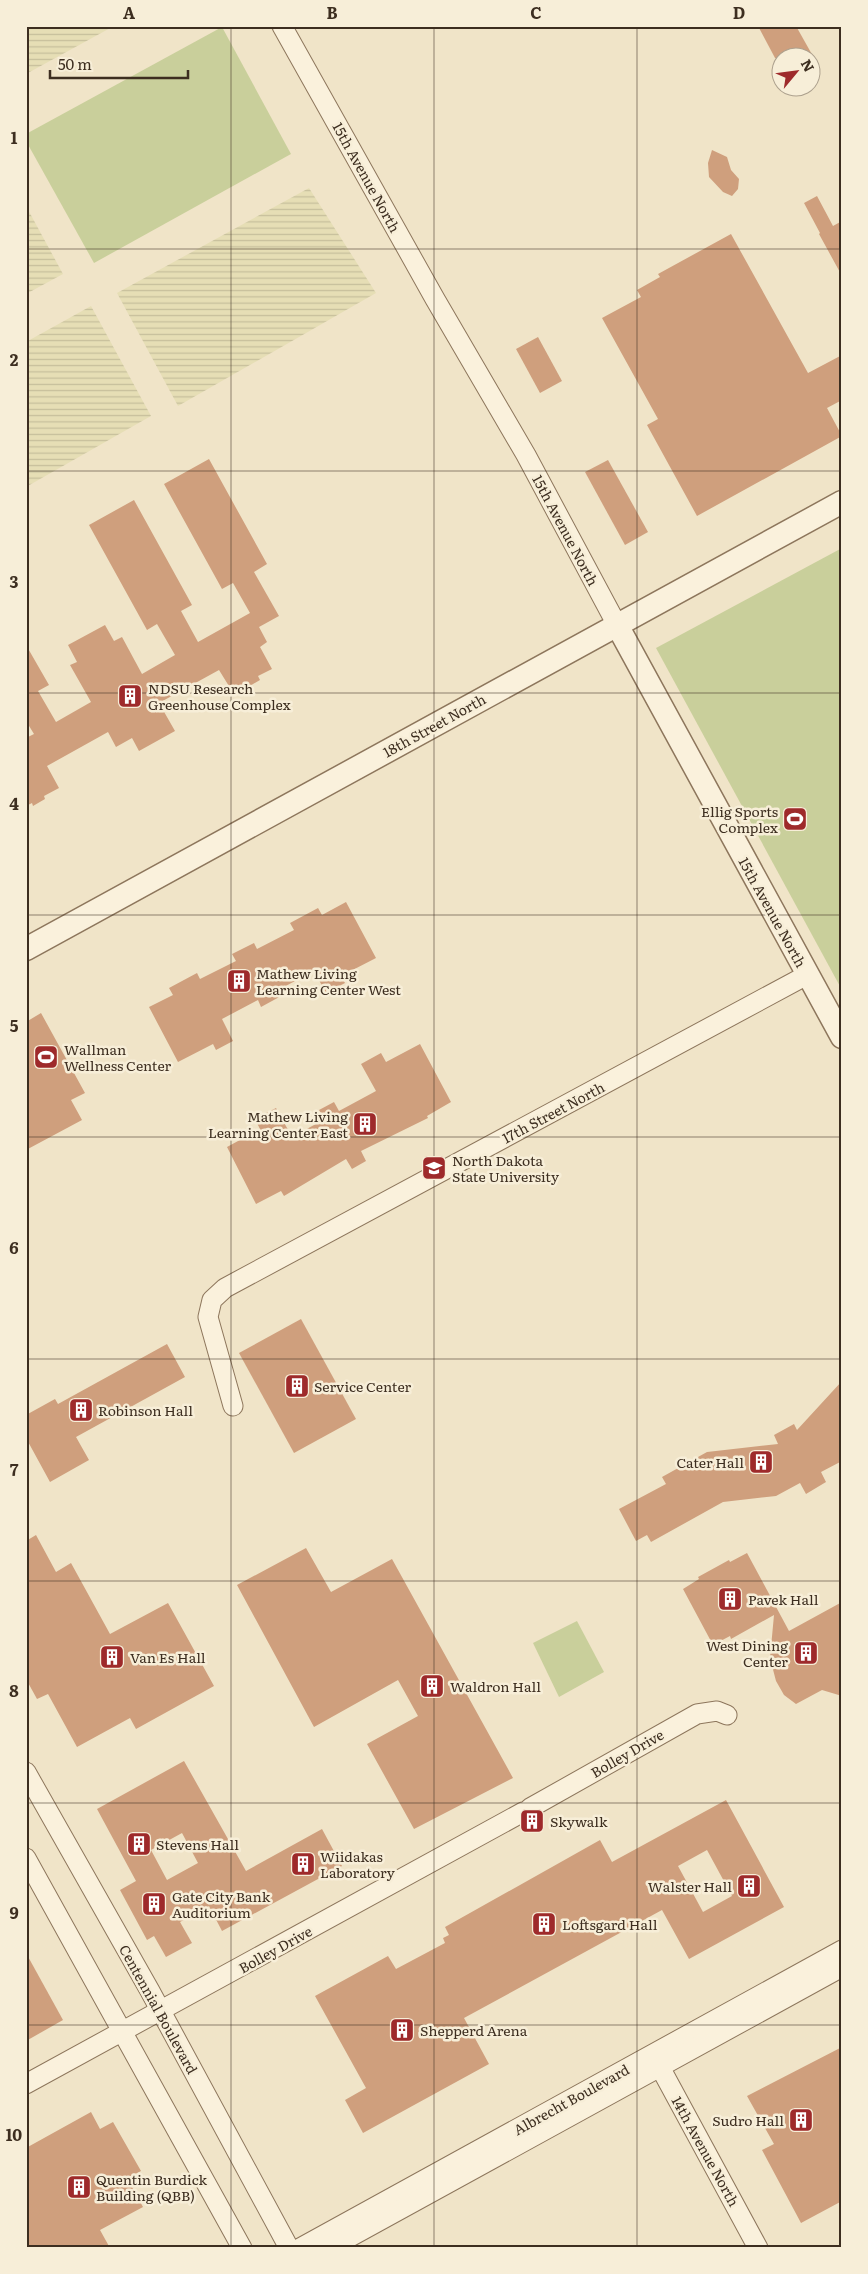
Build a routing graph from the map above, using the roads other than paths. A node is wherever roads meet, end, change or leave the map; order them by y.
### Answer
1 (282, 26) edge
2 (842, 502) edge
3 (617, 625) junction
4 (26, 949) edge
5 (807, 974) junction
6 (842, 1038) edge
7 (232, 1406) dead end
8 (727, 1716) dead end
9 (26, 1772) edge
10 (26, 1858) edge
11 (842, 1950) edge
12 (842, 1967) edge
13 (160, 2011) junction
14 (122, 2031) junction
15 (657, 2060) junction
16 (26, 2084) edge
17 (242, 2248) edge
18 (290, 2248) edge
19 (300, 2248) edge
20 (330, 2248) edge
21 (758, 2248) edge

1 - 3 street, 15th Avenue North
2 - 3 street, 18th Street North
3 - 4 street, 18th Street North
3 - 5 street, 15th Avenue North
5 - 6 street, 15th Avenue North
5 - 7 street, 17th Street North
8 - 13 street, Bolley Drive
9 - 13 street, Centennial Boulevard
10 - 14 street
11 - 15 street, Albrecht Boulevard
12 - 15 street, Albrecht Boulevard
13 - 14 street, Bolley Drive
13 - 18 street, Centennial Boulevard
14 - 16 street, Bolley Drive
14 - 17 street
15 - 19 street, Albrecht Boulevard
15 - 20 street, Albrecht Boulevard
15 - 21 street, 14th Avenue North

